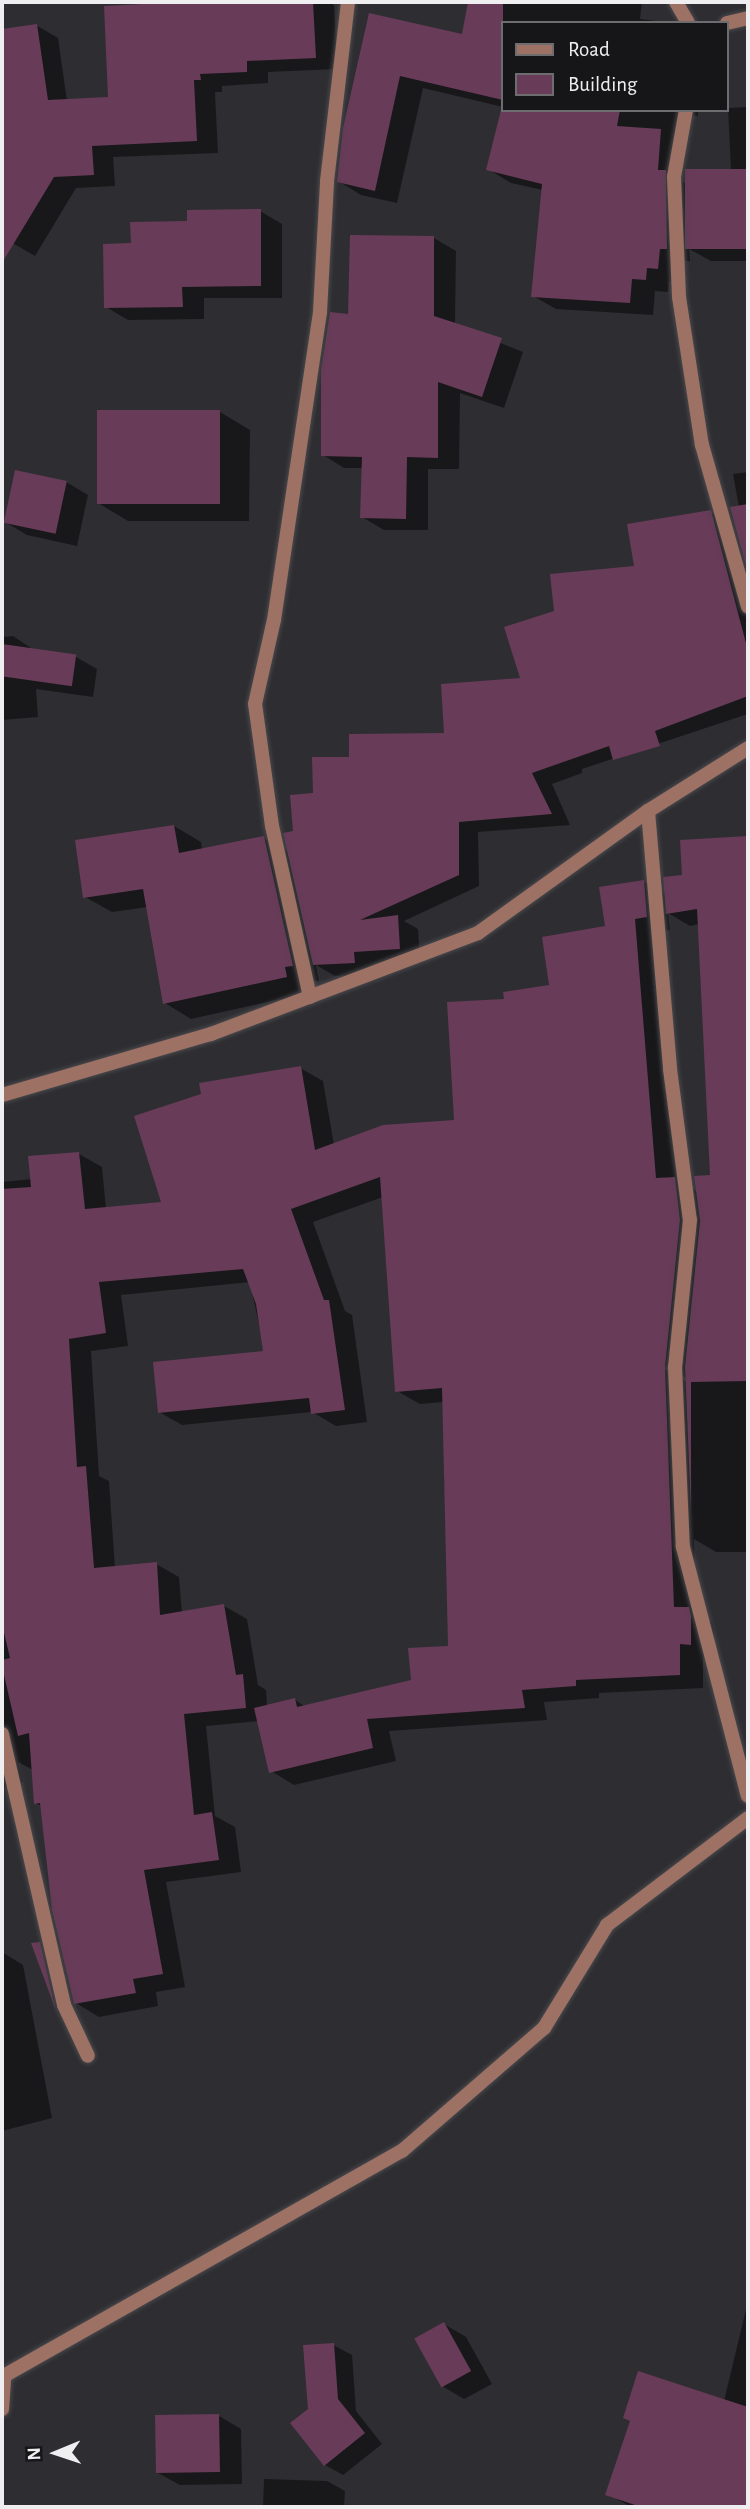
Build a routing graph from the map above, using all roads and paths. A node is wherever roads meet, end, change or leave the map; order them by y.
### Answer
1 (348, 2) edge
2 (676, 2) edge
3 (748, 18) edge
4 (687, 21) edge
5 (729, 23) edge
6 (686, 112) edge
7 (748, 607) edge
8 (748, 748) edge
9 (648, 811) junction
10 (310, 997) junction
11 (2, 1095) edge
12 (2, 1734) edge
13 (748, 1796) edge
14 (748, 1818) edge
15 (88, 2056) dead end
16 (3, 2377) edge
17 (2, 2409) edge

1 - 10 street
2 - 4 street
3 - 5 street
6 - 7 street
8 - 9 street
9 - 10 street
9 - 13 street
10 - 11 street
12 - 15 street
14 - 16 street
16 - 17 street

